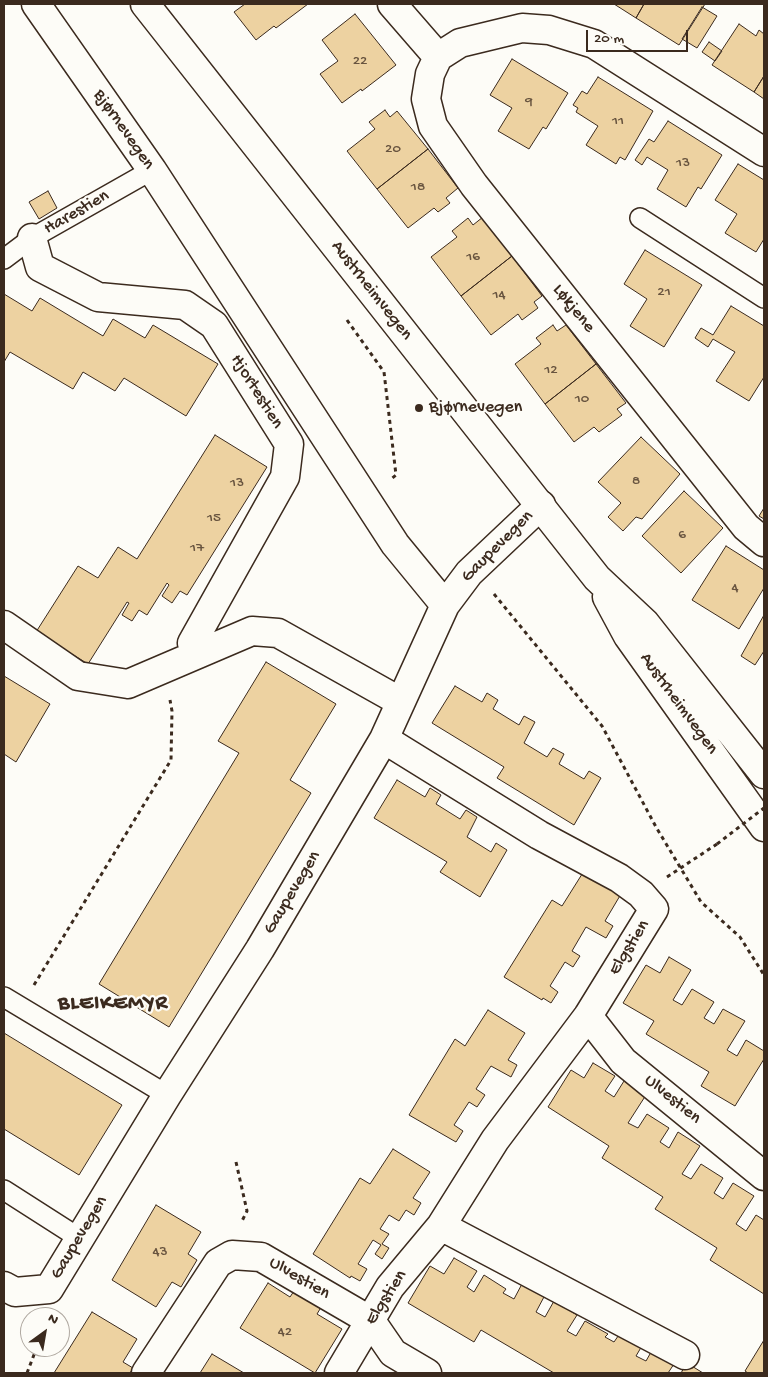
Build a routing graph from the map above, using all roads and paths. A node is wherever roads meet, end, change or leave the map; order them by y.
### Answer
1 (36, 4) edge
2 (145, 4) edge
3 (392, 4) edge
4 (438, 57) junction
5 (764, 152) edge
6 (152, 170) junction
7 (640, 218) dead end
8 (32, 238) junction
9 (4, 259) edge
10 (764, 298) edge
11 (347, 320) dead end
12 (386, 484) dead end
13 (541, 505) junction
14 (764, 542) edge
15 (468, 573) junction
16 (597, 578) junction
17 (445, 605) junction
18 (4, 624) edge
19 (195, 654) junction
20 (164, 668) junction
21 (401, 702) junction
22 (384, 739) junction
23 (764, 774) edge
24 (764, 808) edge
25 (764, 827) edge
26 (681, 869) junction
27 (764, 974) edge
28 (4, 997) edge
29 (20, 1006) junction
30 (588, 1016) junction
31 (167, 1095) junction
32 (236, 1162) dead end
33 (764, 1176) edge
34 (4, 1190) edge
35 (441, 1226) junction
36 (79, 1238) junction
37 (232, 1255) junction
38 (4, 1286) edge
39 (371, 1321) junction
40 (684, 1355) dead end
41 (34, 1357) edge
42 (27, 1373) edge
43 (146, 1373) edge
44 (339, 1373) edge
45 (428, 1373) edge

1 - 6 street, Bjørnevegen
2 - 13 street, Austrheimvegen
3 - 4 street
4 - 5 street
4 - 14 street, Løkjene
6 - 8 lane, Harestien
6 - 17 street, Bjørnevegen
7 - 10 lane
8 - 9 lane, Harestien
8 - 19 street, Hjortestien
11 - 12 path
13 - 15 street, Gaupevegen
13 - 16 street, Austrheimvegen
15 - 17 street, Gaupevegen
15 - 26 path
16 - 23 street, Austrheimvegen
16 - 25 street, Austrheimvegen
17 - 21 street, Gaupevegen
18 - 20 street
19 - 20 street
19 - 21 street
20 - 29 path
21 - 22 street, Gaupevegen
22 - 30 street, Elgstien
22 - 31 street, Gaupevegen
24 - 26 path, bridge
26 - 27 path
28 - 29 lane
29 - 31 lane
30 - 33 street, Ulvestien
30 - 35 street, Elgstien
31 - 36 street, Gaupevegen
32 - 37 path
34 - 36 lane
35 - 39 street, Elgstien
35 - 40 street
36 - 38 street, Gaupevegen
37 - 39 street, Ulvestien
37 - 43 street
39 - 44 street, Elgstien
39 - 45 street, Ulvestien
41 - 42 path

